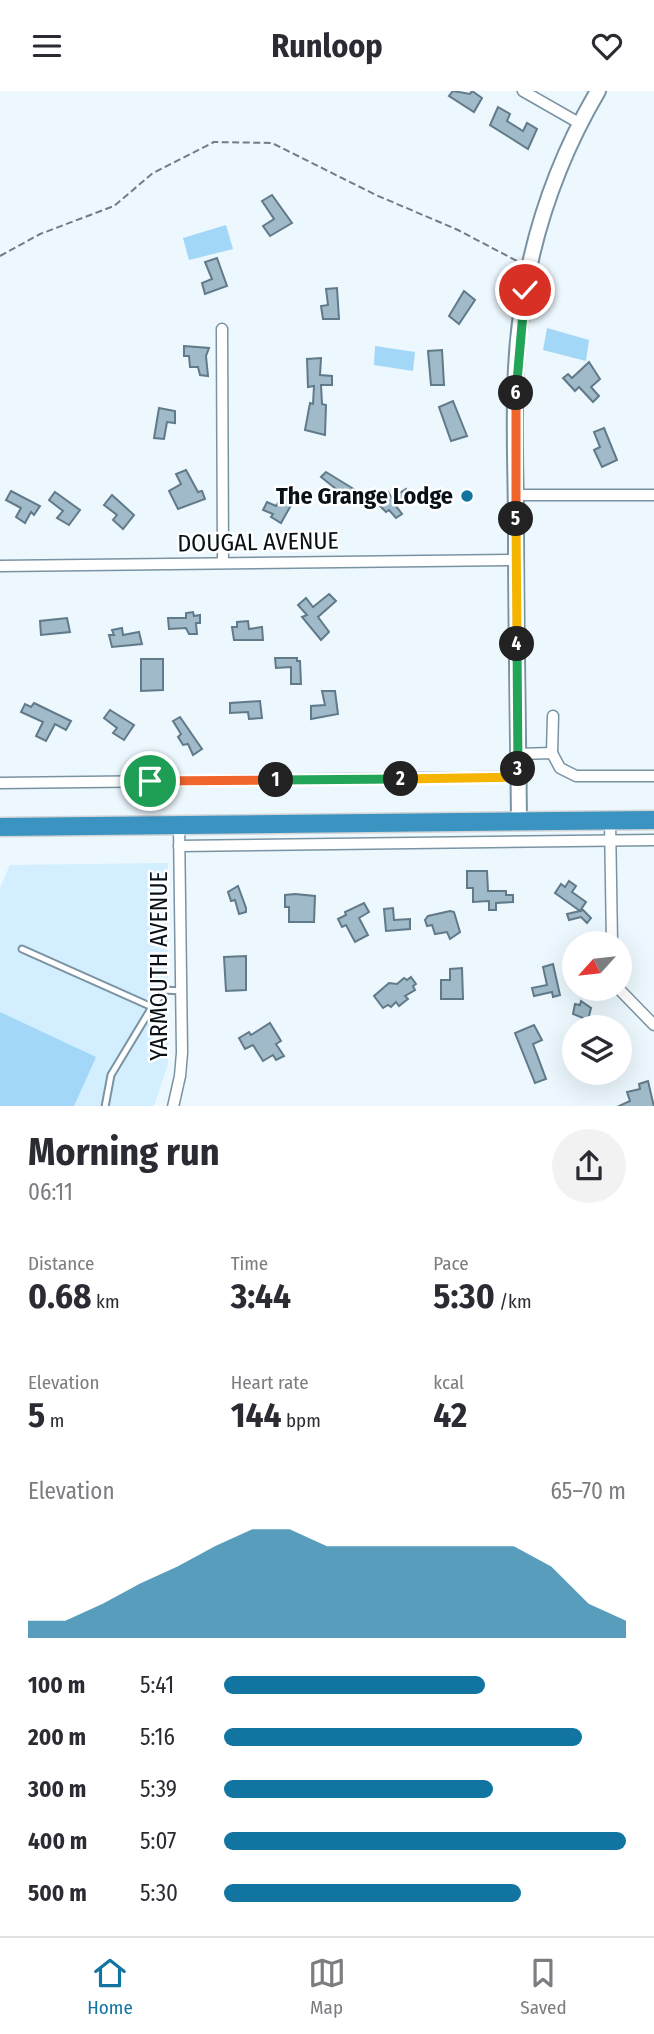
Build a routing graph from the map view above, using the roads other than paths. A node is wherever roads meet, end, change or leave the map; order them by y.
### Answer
1 (523, 91) edge
2 (598, 91) edge
3 (579, 123) junction
4 (222, 329) dead end
5 (516, 495) junction
6 (654, 495) edge
7 (516, 560) junction
8 (223, 563) junction
9 (0, 566) edge
10 (553, 716) dead end
11 (552, 753) junction
12 (517, 754) junction
13 (654, 776) edge
14 (519, 777) junction
15 (0, 783) edge
16 (519, 820) junction
17 (654, 820) edge
18 (610, 821) junction
19 (179, 825) junction
20 (0, 827) edge
21 (610, 840) junction
22 (654, 840) edge
23 (179, 846) junction
24 (612, 931) edge
25 (22, 949) dead end
26 (181, 991) junction
27 (631, 1001) edge
28 (152, 1007) junction
29 (654, 1025) edge
30 (105, 1106) edge
31 (173, 1106) edge

1 - 3 street
2 - 3 street
3 - 5 street
4 - 8 street
5 - 6 street
5 - 7 street
7 - 8 street, DOUGAL AVENUE
7 - 12 street
8 - 9 street, DOUGAL AVENUE
10 - 11 street
11 - 12 street
11 - 13 street
12 - 14 street
14 - 15 street
14 - 16 street
16 - 18 highway
16 - 19 highway
17 - 18 highway
18 - 21 street
19 - 20 highway
19 - 23 street, YARMOUTH AVENUE
21 - 22 street
21 - 23 street
21 - 24 street
23 - 26 street, YARMOUTH AVENUE
25 - 28 lane
26 - 28 lane
26 - 31 street, YARMOUTH AVENUE
27 - 29 street
28 - 30 lane

